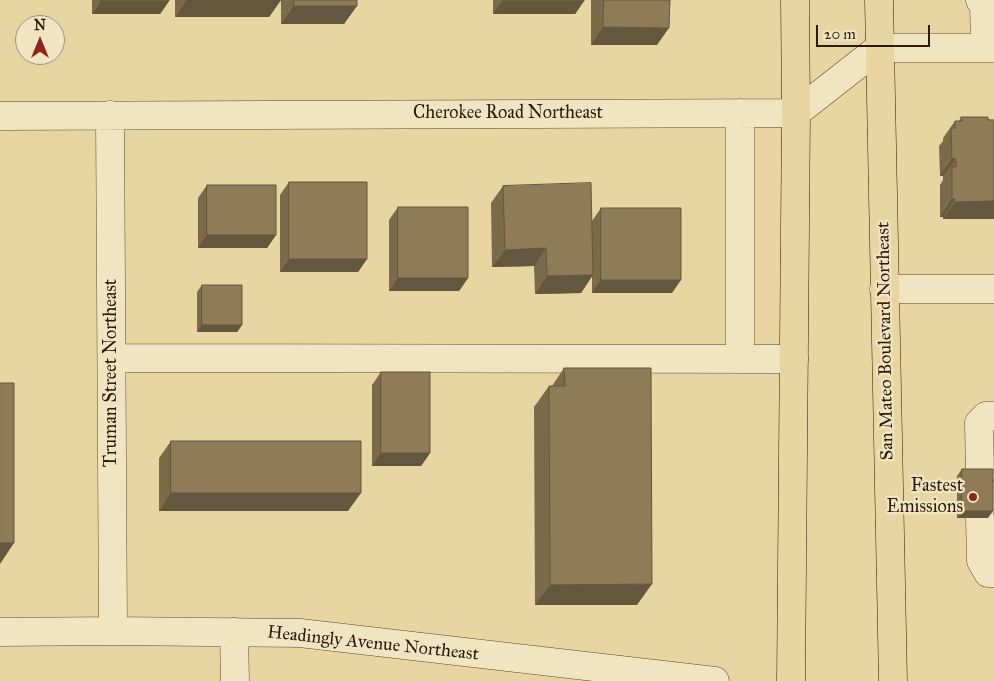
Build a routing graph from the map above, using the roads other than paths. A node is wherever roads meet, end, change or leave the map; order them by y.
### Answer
1 (795, 0) edge
2 (879, 0) edge
3 (980, 0) edge
4 (879, 48) junction
5 (990, 48) edge
6 (740, 113) junction
7 (796, 113) junction
8 (0, 116) edge
9 (110, 116) junction
10 (884, 289) junction
11 (994, 289) edge
12 (112, 358) junction
13 (740, 359) junction
14 (794, 359) junction
15 (994, 416) edge
16 (980, 476) edge
17 (980, 518) edge
18 (994, 573) edge
19 (112, 631) junction
20 (0, 632) edge
21 (234, 632) junction
22 (235, 681) edge
23 (715, 681) edge
24 (791, 681) edge
25 (893, 681) edge

1 - 7 main road
2 - 4 main road, San Mateo Boulevard Northeast
3 - 5 street
4 - 5 street
4 - 7 street
4 - 10 main road, San Mateo Boulevard Northeast
6 - 7 street, Cherokee Road Northeast
6 - 9 street, Cherokee Road Northeast
6 - 13 street
7 - 14 main road
8 - 9 street, Cherokee Road Northeast
9 - 12 street, Truman Street Northeast
10 - 11 street
10 - 25 main road, San Mateo Boulevard Northeast
12 - 13 street
12 - 19 street, Truman Street Northeast
13 - 14 street
14 - 24 main road
15 - 16 street
17 - 18 street
19 - 20 street, Headingly Avenue Northeast
19 - 21 street, Headingly Avenue Northeast
21 - 22 street
21 - 23 street, Headingly Avenue Northeast

